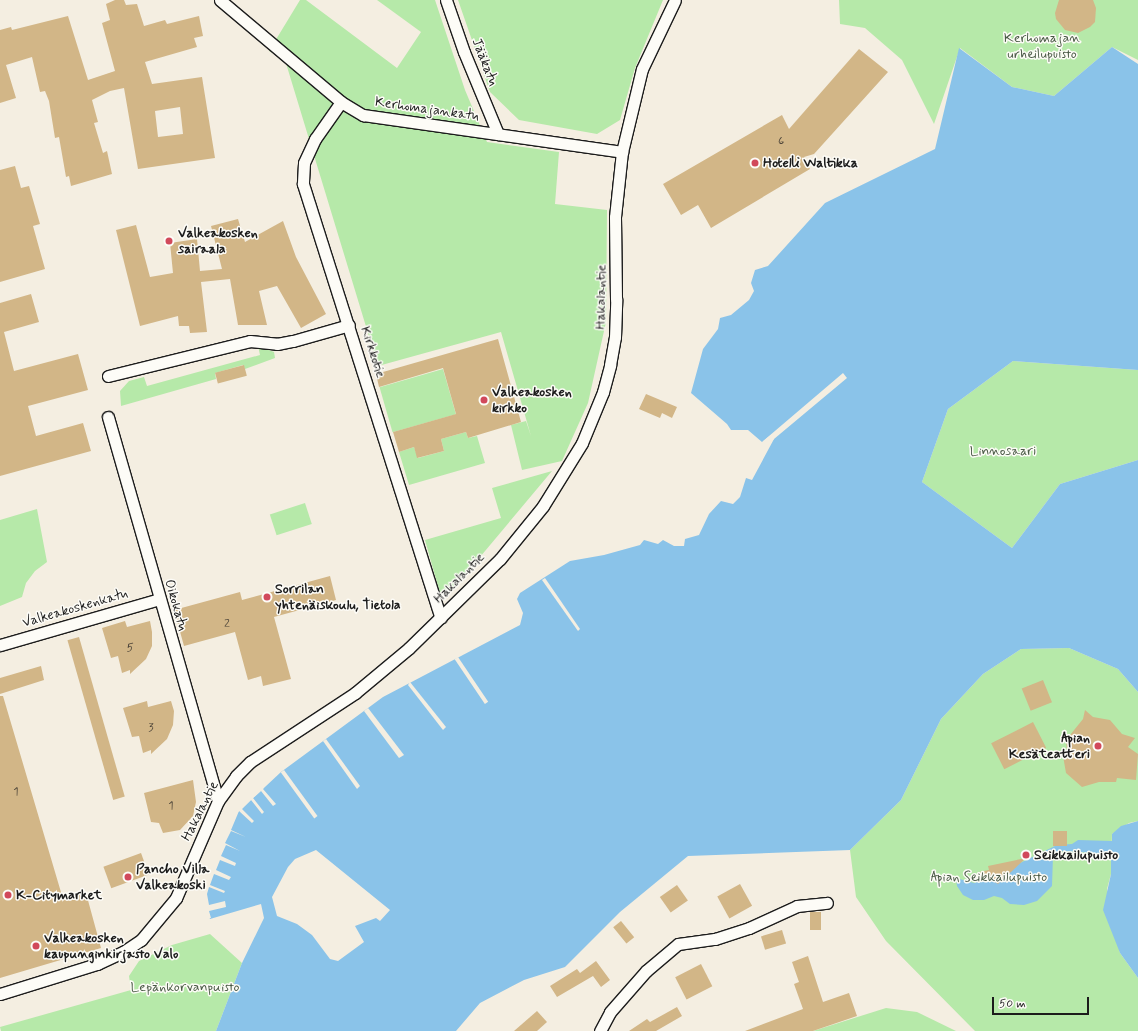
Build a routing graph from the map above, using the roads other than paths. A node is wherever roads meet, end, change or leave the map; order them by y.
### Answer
1 (220, 0) edge
2 (446, 0) edge
3 (675, 0) edge
4 (341, 102) junction
5 (498, 134) junction
6 (622, 152) junction
7 (349, 325) junction
8 (108, 376) dead end
9 (108, 417) dead end
10 (159, 599) junction
11 (441, 618) junction
12 (0, 645) edge
13 (218, 802) junction
14 (827, 903) dead end
15 (0, 994) edge
16 (600, 1031) edge

1 - 4 street, Kerhomajankatu
2 - 5 street, Jääkatu
3 - 6 street, Hakalantie
4 - 5 street, Kerhomajankatu
4 - 7 street, Kirkkotie
5 - 6 street, Kerhomajankatu
6 - 11 street, Hakalantie
7 - 8 street
7 - 11 street, Kirkkotie
9 - 10 street, Oikokatu
10 - 12 street, Valkeakoskenkatu
10 - 13 street, Oikokatu
11 - 13 street, Hakalantie
13 - 15 street, Hakalantie
14 - 16 street

